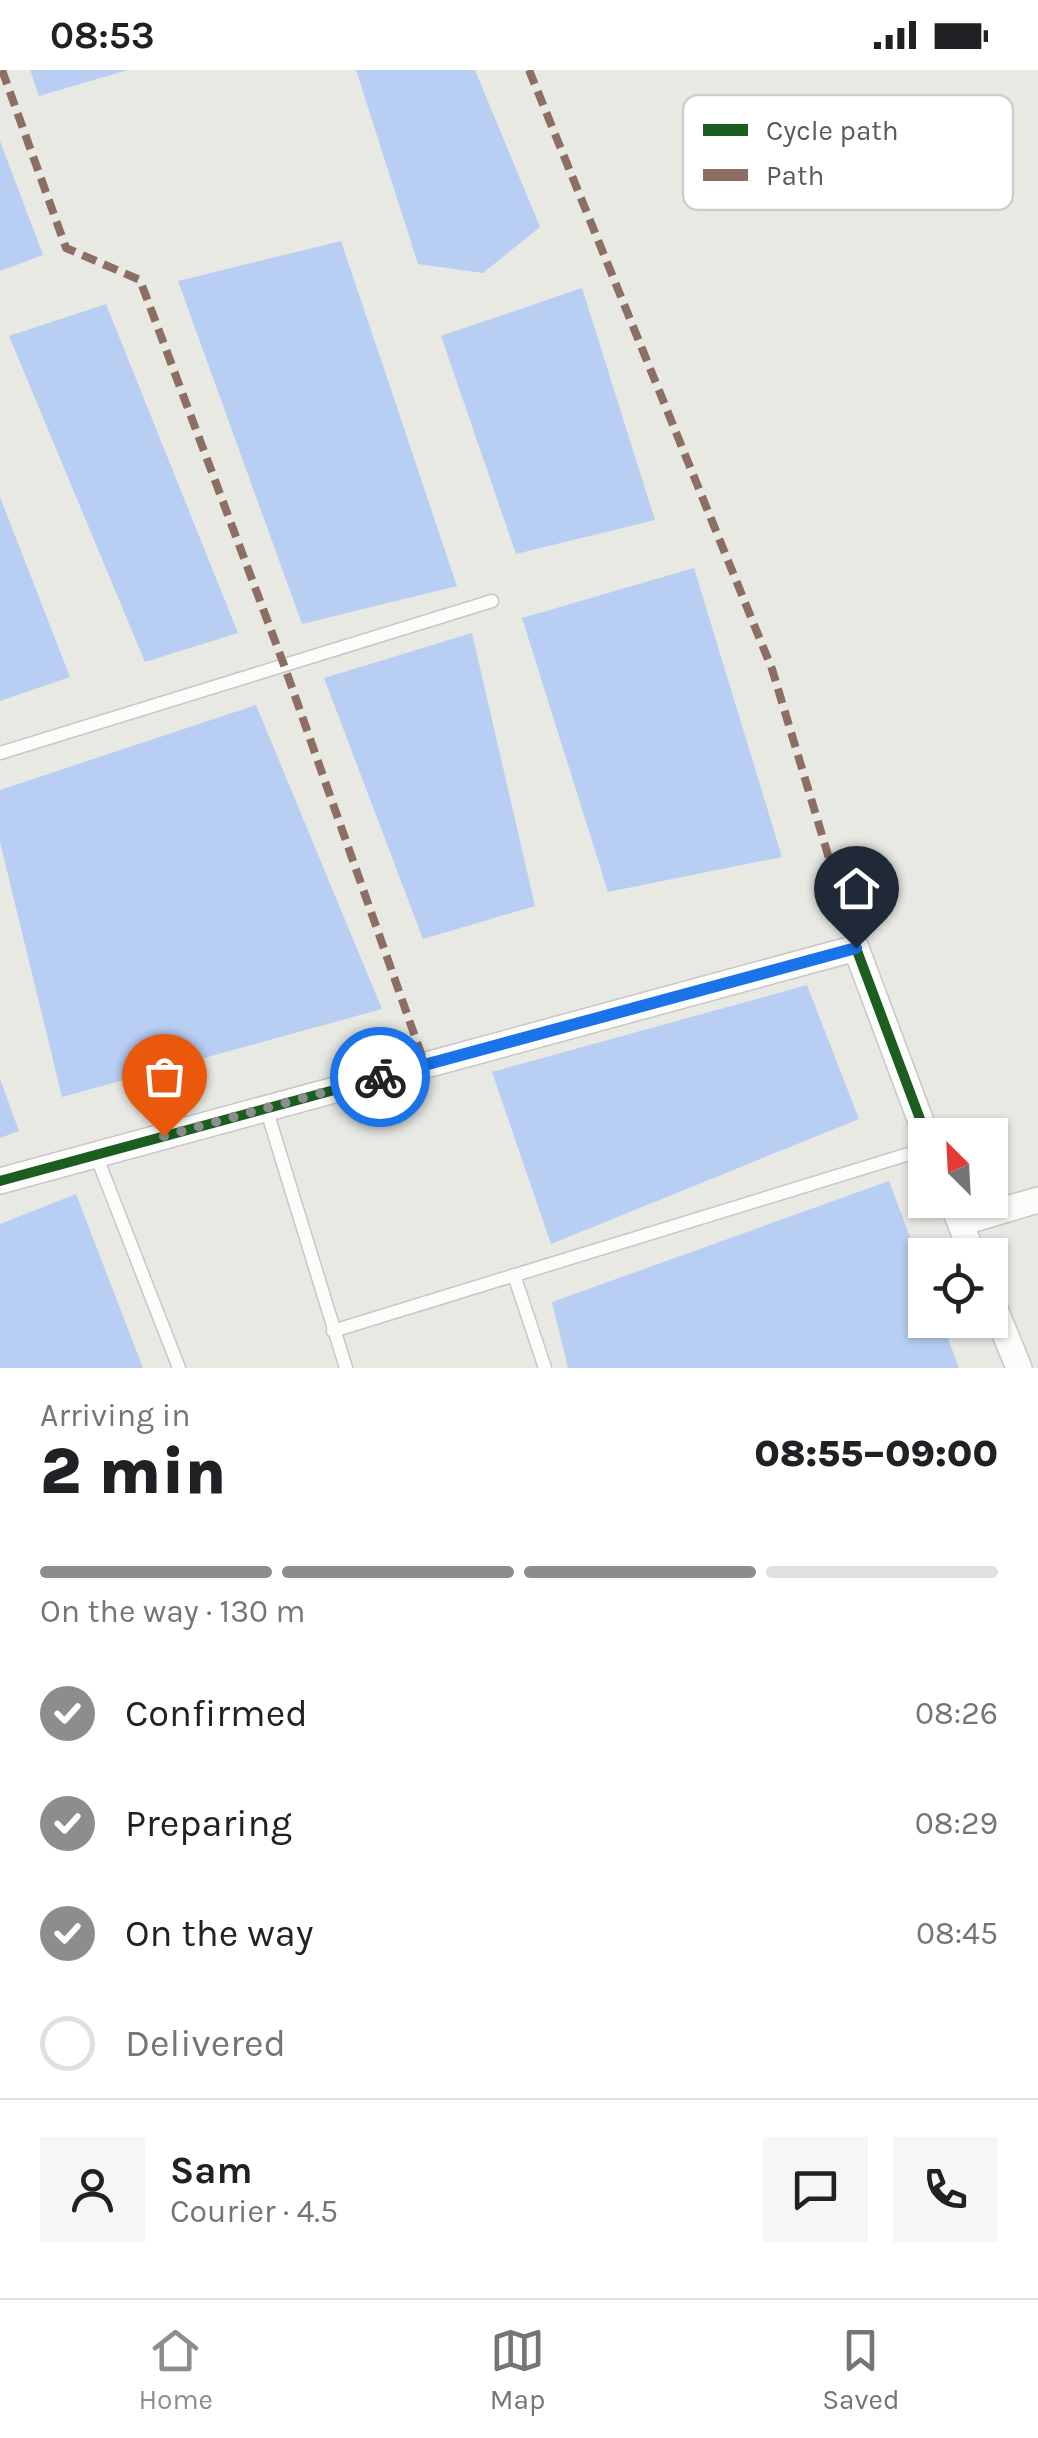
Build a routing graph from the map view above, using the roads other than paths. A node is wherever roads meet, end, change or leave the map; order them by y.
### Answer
1 (492, 601) dead end
2 (0, 753) edge
3 (266, 1108) junction
4 (920, 1118) edge
5 (96, 1155) junction
6 (908, 1155) edge
7 (0, 1181) edge
8 (1038, 1200) edge
9 (1008, 1204) edge
10 (514, 1275) junction
11 (333, 1331) junction
12 (1007, 1338) edge
13 (179, 1368) edge
14 (346, 1368) edge
15 (545, 1368) edge
16 (1019, 1368) edge

1 - 2 lane
3 - 4 street
3 - 5 street
3 - 11 lane
5 - 7 street
5 - 13 lane
6 - 10 lane
8 - 9 street
10 - 11 lane
10 - 15 lane
11 - 14 lane
12 - 16 street

